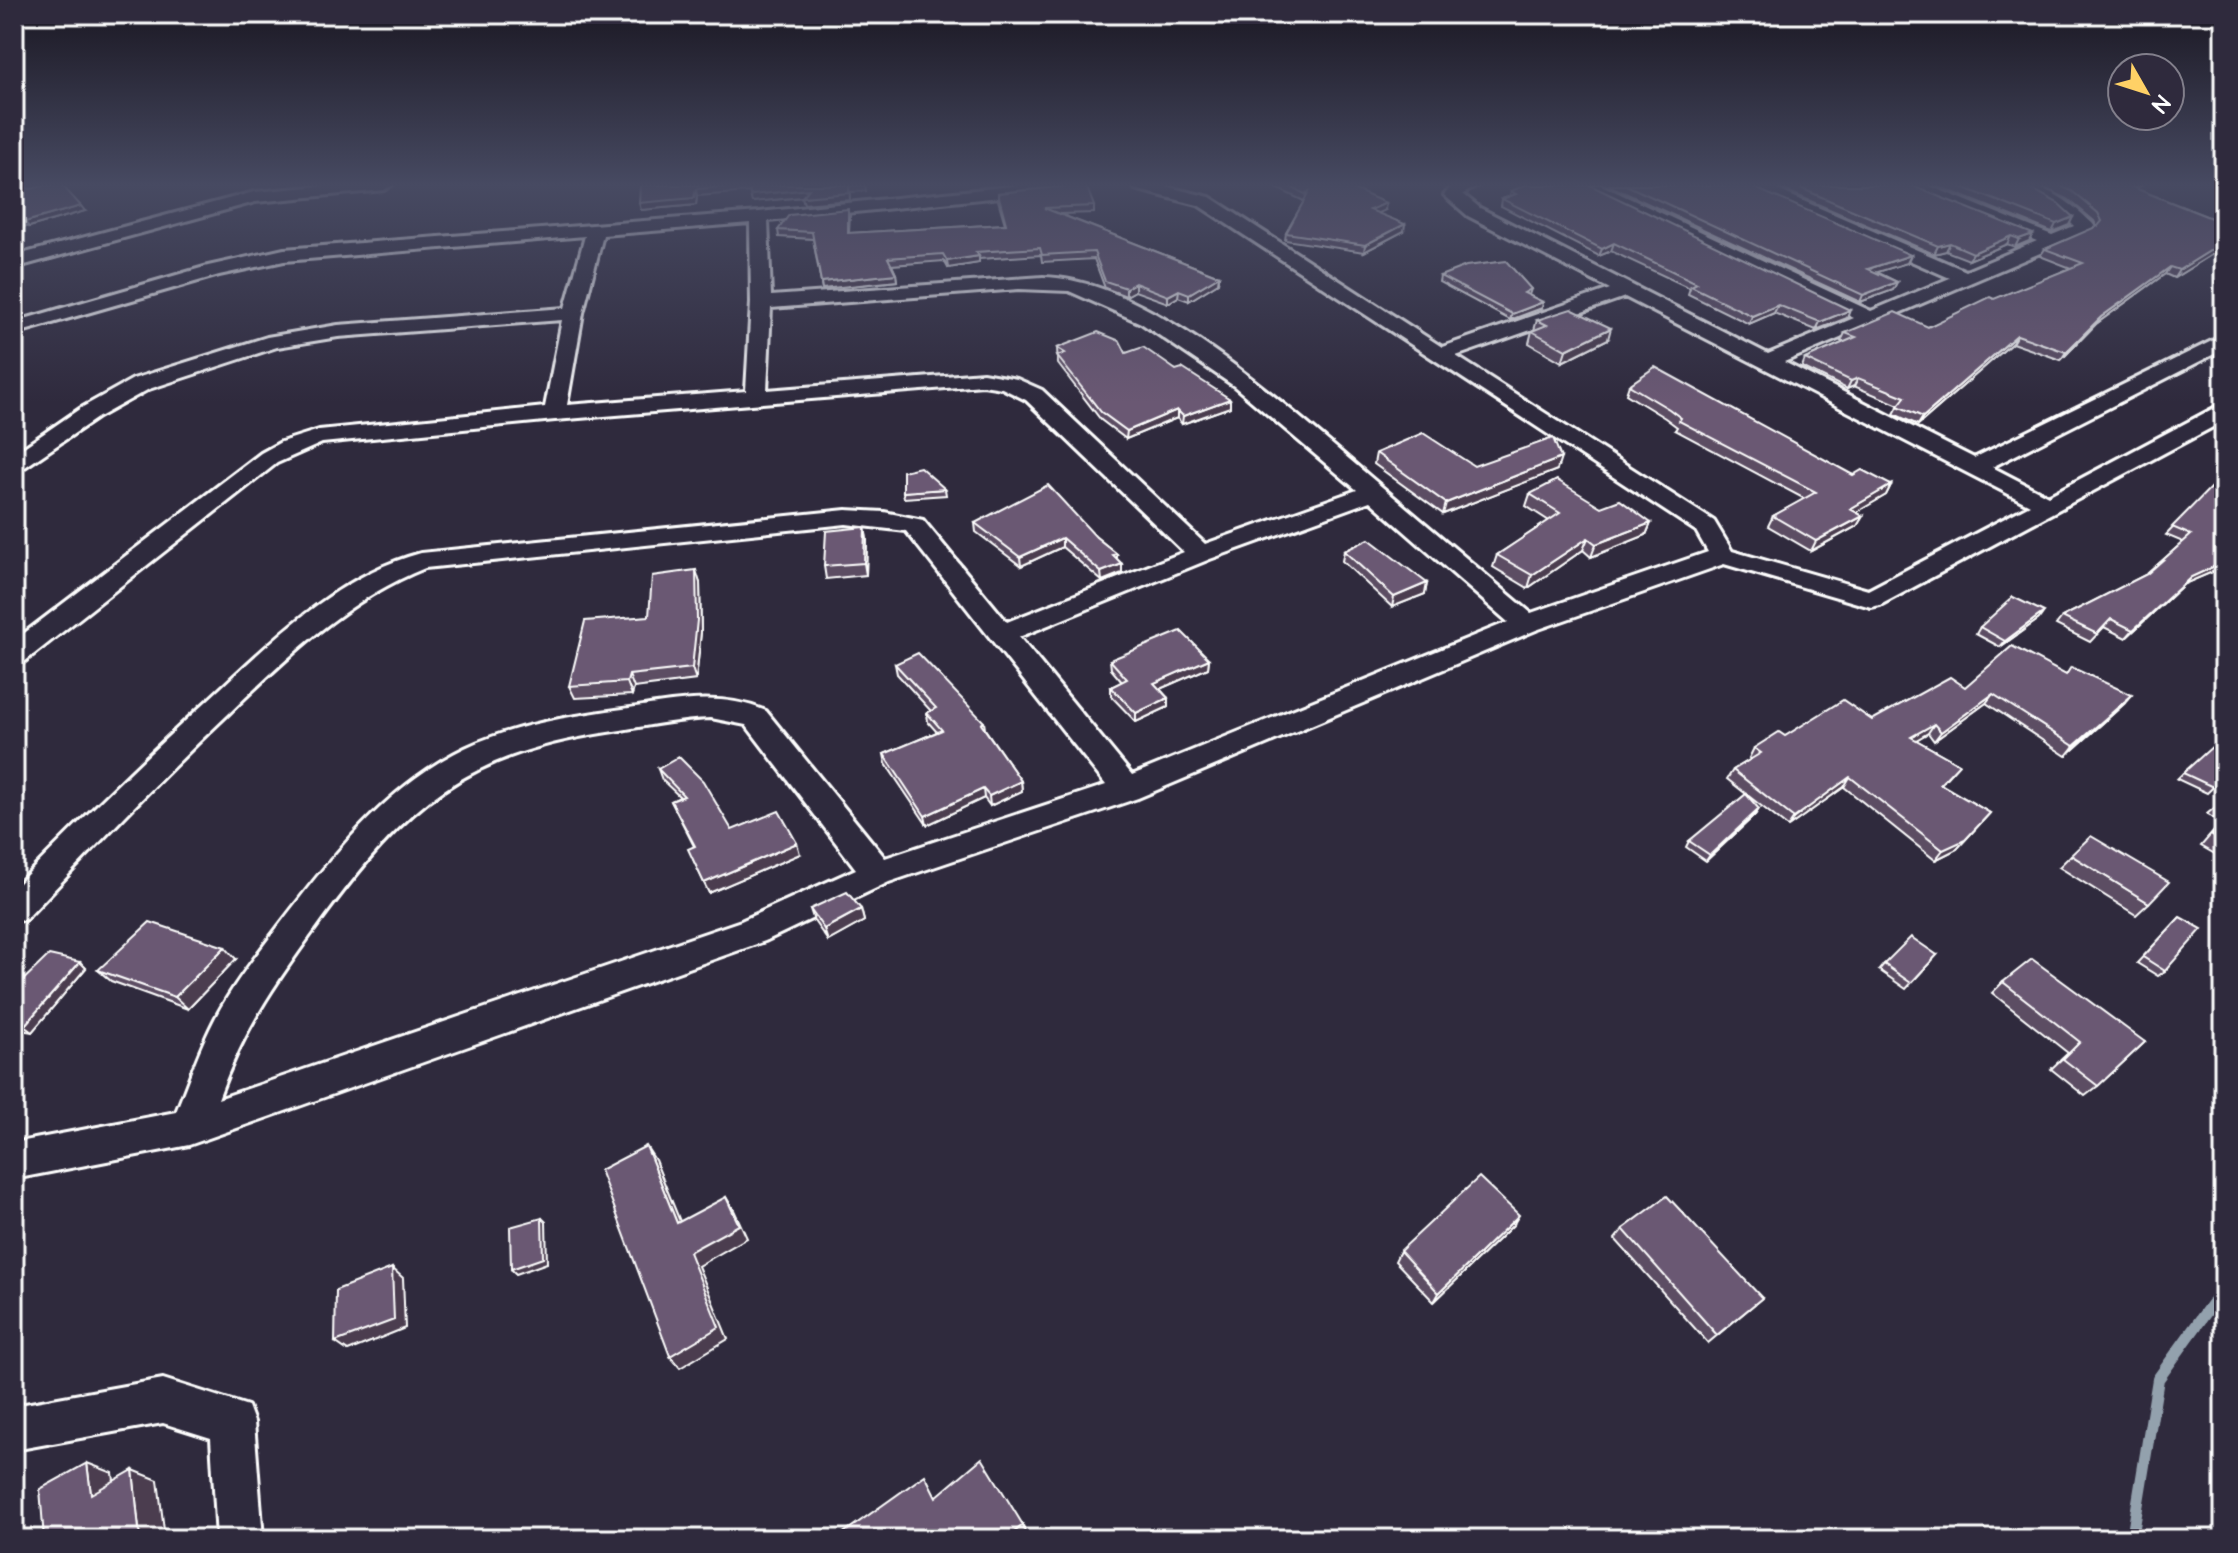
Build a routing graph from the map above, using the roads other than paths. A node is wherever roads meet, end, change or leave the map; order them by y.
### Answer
1 (273, 257) edge
2 (588, 257) edge
3 (760, 257) edge
4 (1291, 257) edge
5 (1565, 257) edge
6 (1742, 257) edge
7 (1919, 257) edge
8 (2016, 257) edge
9 (1968, 279) junction
10 (1628, 289) junction
11 (761, 303) junction
12 (573, 313) junction
13 (1870, 318) junction
14 (14, 328) edge
15 (2224, 341) edge
16 (1441, 354) junction
17 (1767, 362) junction
18 (756, 397) junction
19 (2224, 412) edge
20 (555, 413) junction
21 (14, 464) edge
22 (1974, 467) junction
23 (1374, 492) junction
24 (2050, 506) junction
25 (1201, 554) junction
26 (1723, 556) junction
27 (1527, 624) junction
28 (1002, 634) junction
29 (14, 655) edge
30 (1127, 790) junction
31 (878, 873) junction
32 (14, 909) edge
33 (189, 1127) junction
34 (14, 1161) edge
35 (14, 1428) edge
36 (240, 1539) edge

1 - 14 street
2 - 12 street
3 - 11 street
4 - 16 street
5 - 10 street
6 - 13 street
7 - 9 street
8 - 9 street
9 - 13 street
10 - 16 street
10 - 17 street
11 - 18 street
11 - 23 street
12 - 20 street
12 - 21 street
13 - 17 street
15 - 22 street
16 - 26 street
17 - 22 street
18 - 20 street
18 - 25 street
19 - 24 street
20 - 29 street
22 - 24 street
23 - 25 street
23 - 27 street
24 - 26 street
25 - 28 street
26 - 27 street
27 - 30 street
28 - 30 street
28 - 32 street
30 - 31 street
31 - 33 street
31 - 33 street
33 - 34 street
35 - 36 street

